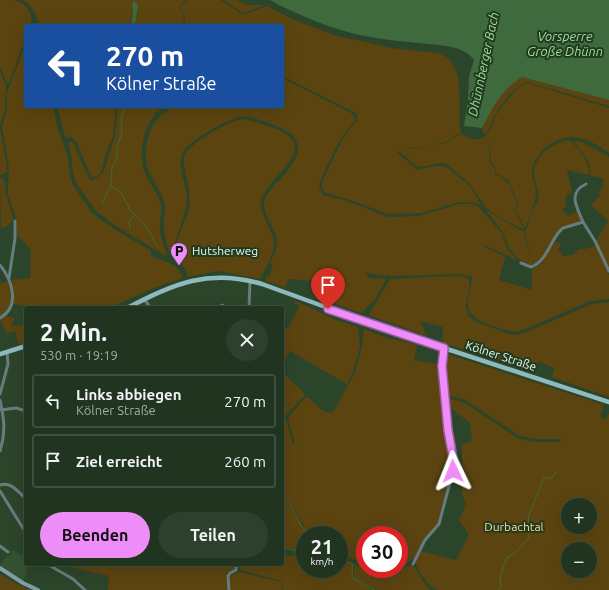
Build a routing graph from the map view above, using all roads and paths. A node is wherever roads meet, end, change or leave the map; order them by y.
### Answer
1 (586, 184) dead end
2 (15, 221) dead end
3 (583, 222) junction
4 (521, 263) dead end
5 (0, 265) edge
6 (609, 271) edge
7 (9, 280) junction
8 (250, 281) junction
9 (144, 299) junction
10 (131, 306) edge
11 (150, 306) edge
12 (249, 306) edge
13 (0, 318) edge
14 (24, 347) edge
15 (444, 348) junction
16 (7, 352) junction
17 (0, 354) edge
18 (0, 388) edge
19 (0, 394) edge
20 (0, 400) edge
21 (609, 402) edge
22 (1, 410) edge
23 (24, 410) edge
24 (0, 452) edge
25 (0, 485) edge
26 (0, 491) edge
27 (24, 497) edge
28 (24, 530) edge
29 (0, 546) edge
30 (8, 552) dead end
31 (413, 564) dead end
32 (50, 566) edge
33 (237, 566) edge
34 (0, 568) edge
35 (38, 590) edge
36 (85, 590) edge
37 (229, 590) edge

1 - 3 street
2 - 7 street
3 - 4 street
3 - 6 street
5 - 7 street
7 - 13 street
8 - 9 main road, Kölner Straße
8 - 12 street
8 - 15 main road, Kölner Straße
9 - 10 main road, Kölner Straße
9 - 11 street
14 - 16 main road
15 - 21 main road, Kölner Straße
15 - 31 street
16 - 17 main road
16 - 18 street
18 - 19 street
20 - 22 street
22 - 23 street
22 - 24 street
25 - 27 street
26 - 28 street
29 - 30 street
32 - 36 street
33 - 37 street
34 - 35 main road

